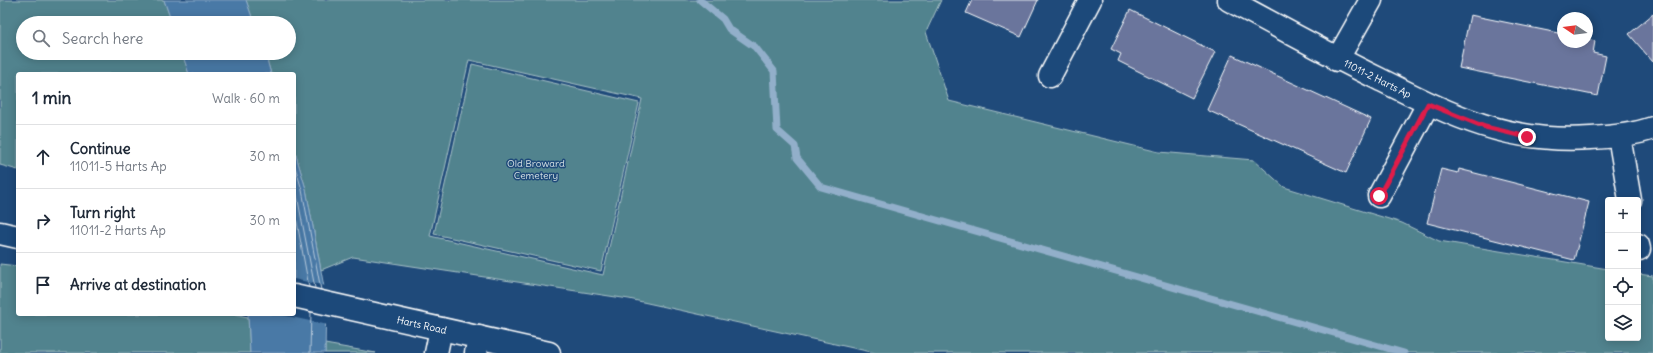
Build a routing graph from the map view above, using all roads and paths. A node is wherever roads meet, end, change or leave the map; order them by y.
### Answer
1 (1090, 0) edge
2 (1229, 0) edge
3 (1371, 0) edge
4 (1337, 60) junction
5 (1050, 76) dead end
6 (1428, 104) junction
7 (1653, 128) edge
8 (1619, 136) junction
9 (1379, 196) dead end
10 (1629, 197) edge
11 (0, 233) edge
12 (16, 237) edge
13 (296, 296) edge
14 (441, 329) junction
15 (478, 345) edge
16 (436, 353) edge
17 (549, 353) edge

1 - 5 street
2 - 4 street, 11011-2 Harts Ap
3 - 4 street
4 - 6 street, 11011-2 Harts Ap
6 - 8 street, 11011-2 Harts Ap
6 - 9 street
7 - 8 street, 11011-2 Harts Ap
8 - 10 street
11 - 12 street
13 - 14 street, Harts Road
14 - 15 street, Harts Road
14 - 16 street
15 - 17 street, Harts Road

